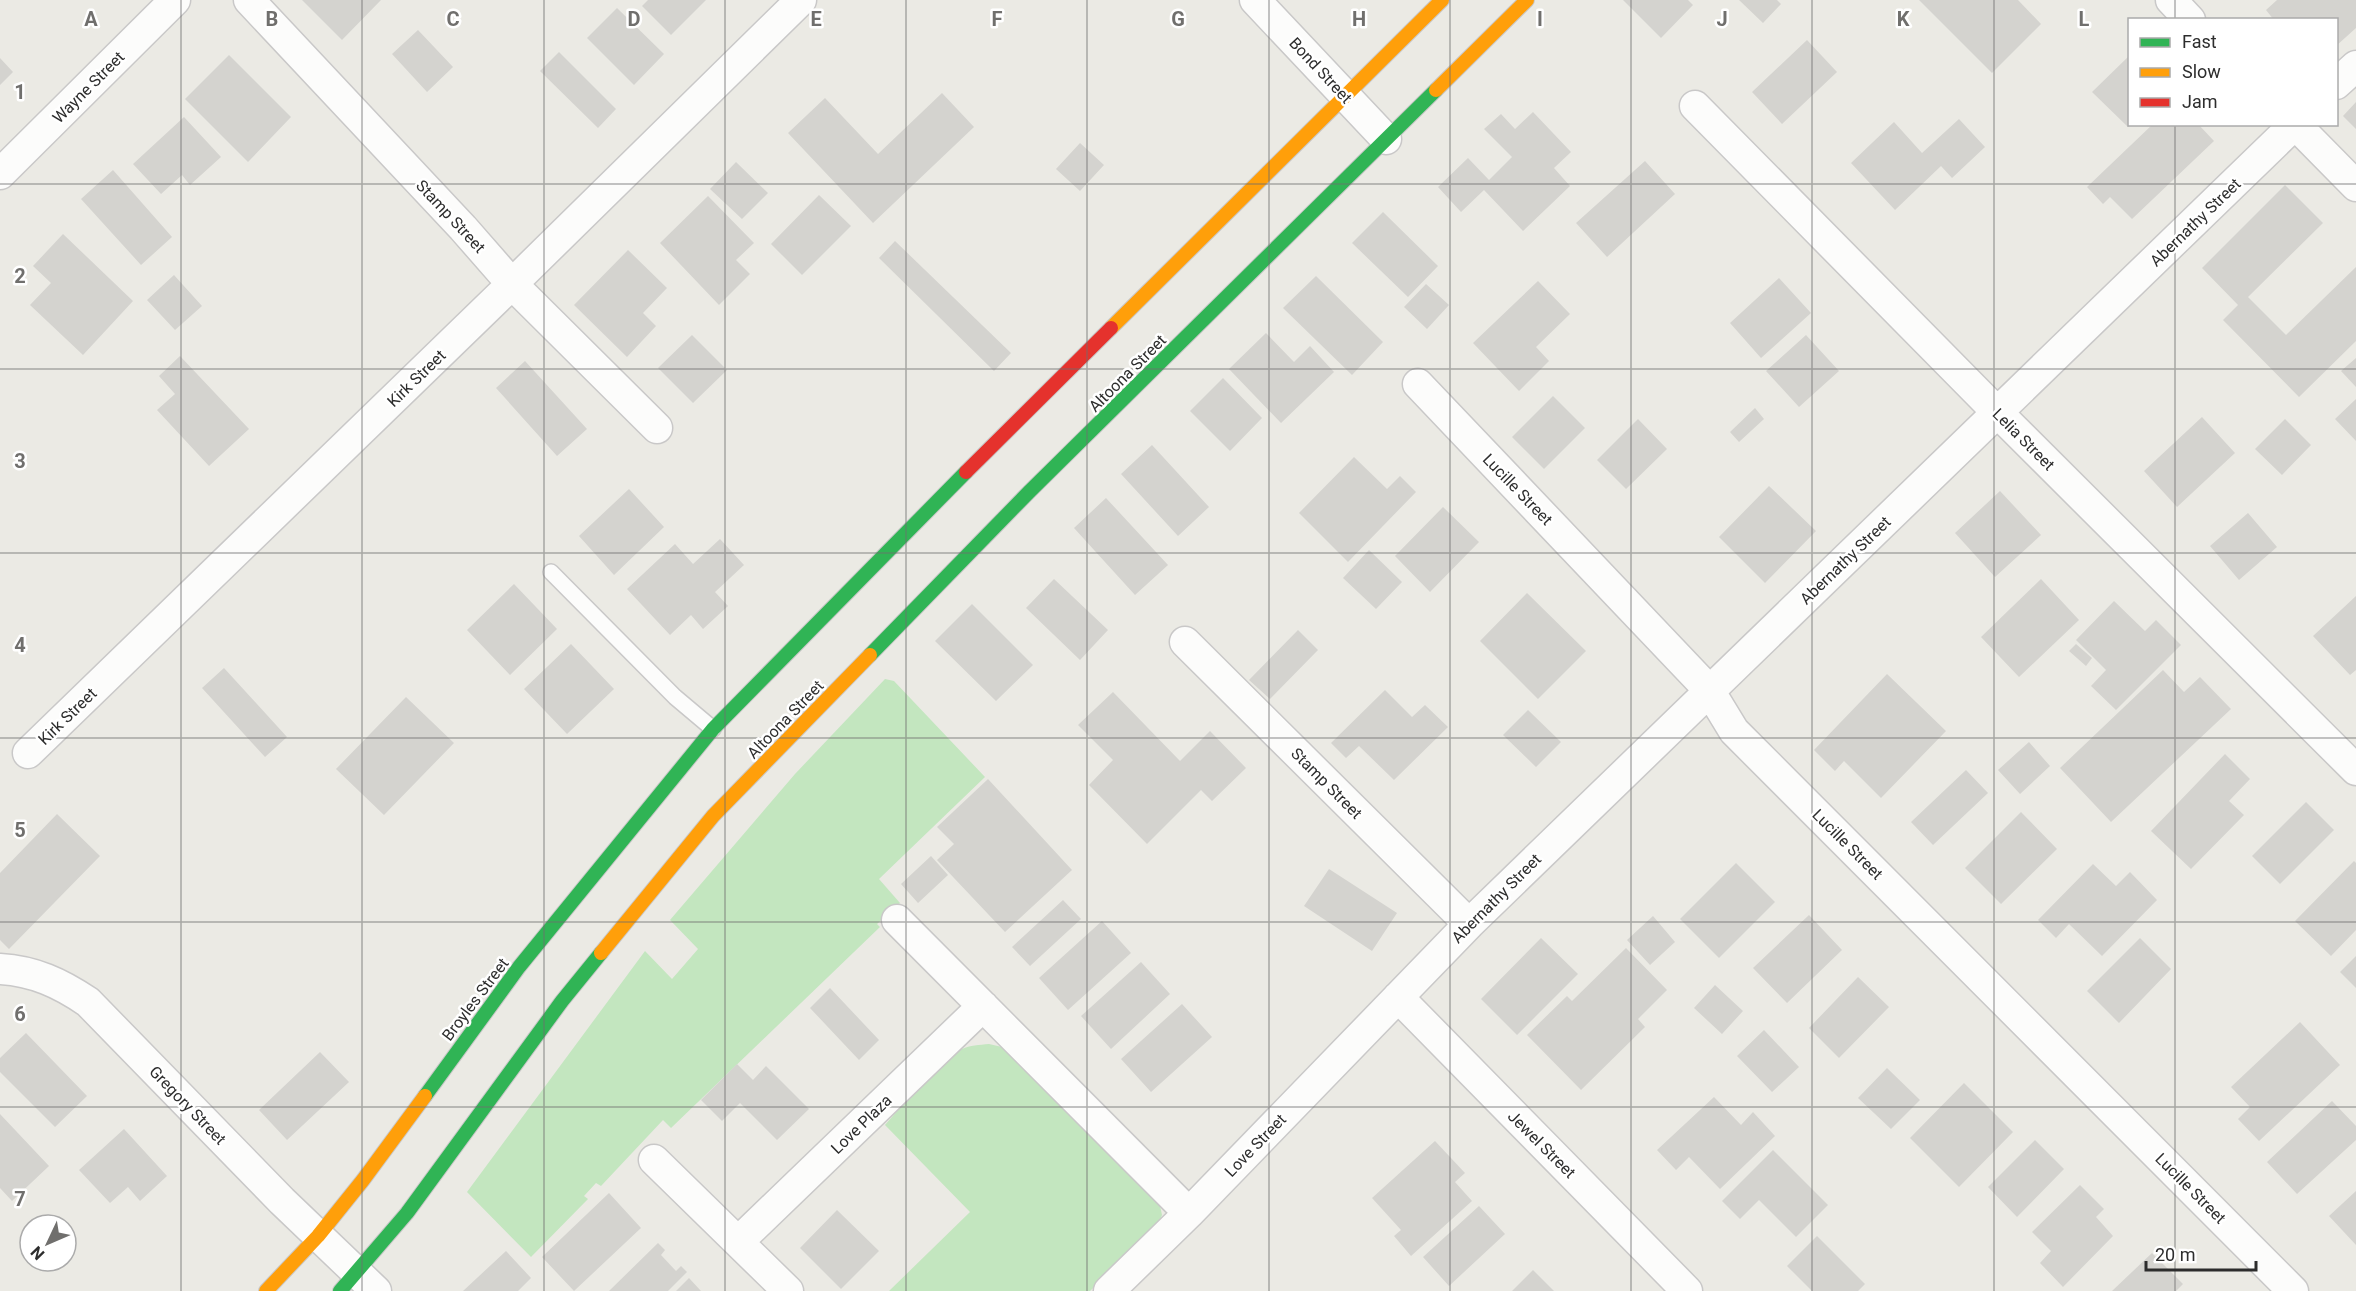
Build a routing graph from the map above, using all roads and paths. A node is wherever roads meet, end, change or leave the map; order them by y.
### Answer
1 (175, 0) edge
2 (249, 0) edge
3 (801, 0) edge
4 (1255, 0) edge
5 (1442, 0) edge
6 (1527, 0) edge
7 (2171, 0) edge
8 (2188, 18) edge
9 (2356, 66) edge
10 (2338, 83) edge
11 (1345, 96) junction
12 (1695, 106) dead end
13 (2293, 126) edge
14 (2297, 126) edge
15 (1386, 139) junction
16 (0, 174) edge
17 (2356, 186) edge
18 (512, 284) junction
19 (1418, 384) dead end
20 (1998, 413) junction
21 (657, 428) dead end
22 (551, 572) dead end
23 (1185, 642) dead end
24 (1709, 690) junction
25 (713, 729) junction
26 (28, 753) dead end
27 (2356, 770) edge
28 (897, 920) dead end
29 (1469, 924) junction
30 (0, 969) edge
31 (1398, 997) junction
32 (983, 1006) junction
33 (654, 1160) dead end
34 (1190, 1213) junction
35 (318, 1236) junction
36 (739, 1241) junction
37 (358, 1285) edge
38 (266, 1291) edge
39 (788, 1291) edge
40 (1109, 1291) edge
41 (1687, 1291) edge
42 (2294, 1291) edge

1 - 16 street, Wayne Street
2 - 18 street, Stamp Street
3 - 18 street, Kirk Street
4 - 11 street, Bond Street
5 - 11 main road
6 - 15 main road, Altoona Street
7 - 8 street
9 - 10 street
11 - 15 street, Bond Street
11 - 25 main road
12 - 20 street, Lelia Street
13 - 20 street, Abernathy Street
14 - 17 street
15 - 37 main road, Altoona Street
18 - 21 street, Stamp Street
18 - 26 street, Kirk Street
19 - 24 street, Lucille Street
20 - 24 street, Abernathy Street
20 - 27 street, Lelia Street
22 - 25 lane
23 - 29 street, Stamp Street
24 - 29 street, Abernathy Street
24 - 42 street, Lucille Street
25 - 35 main road, Broyles Street
28 - 32 street
29 - 31 street, Abernathy Street
30 - 35 street, Gregory Street
31 - 34 street, Love Street
31 - 41 street, Jewel Street
32 - 34 street
32 - 36 street, Love Plaza
33 - 36 street
34 - 40 street, Love Street
35 - 37 street, Gregory Street
35 - 38 main road, Broyles Street
36 - 39 street

